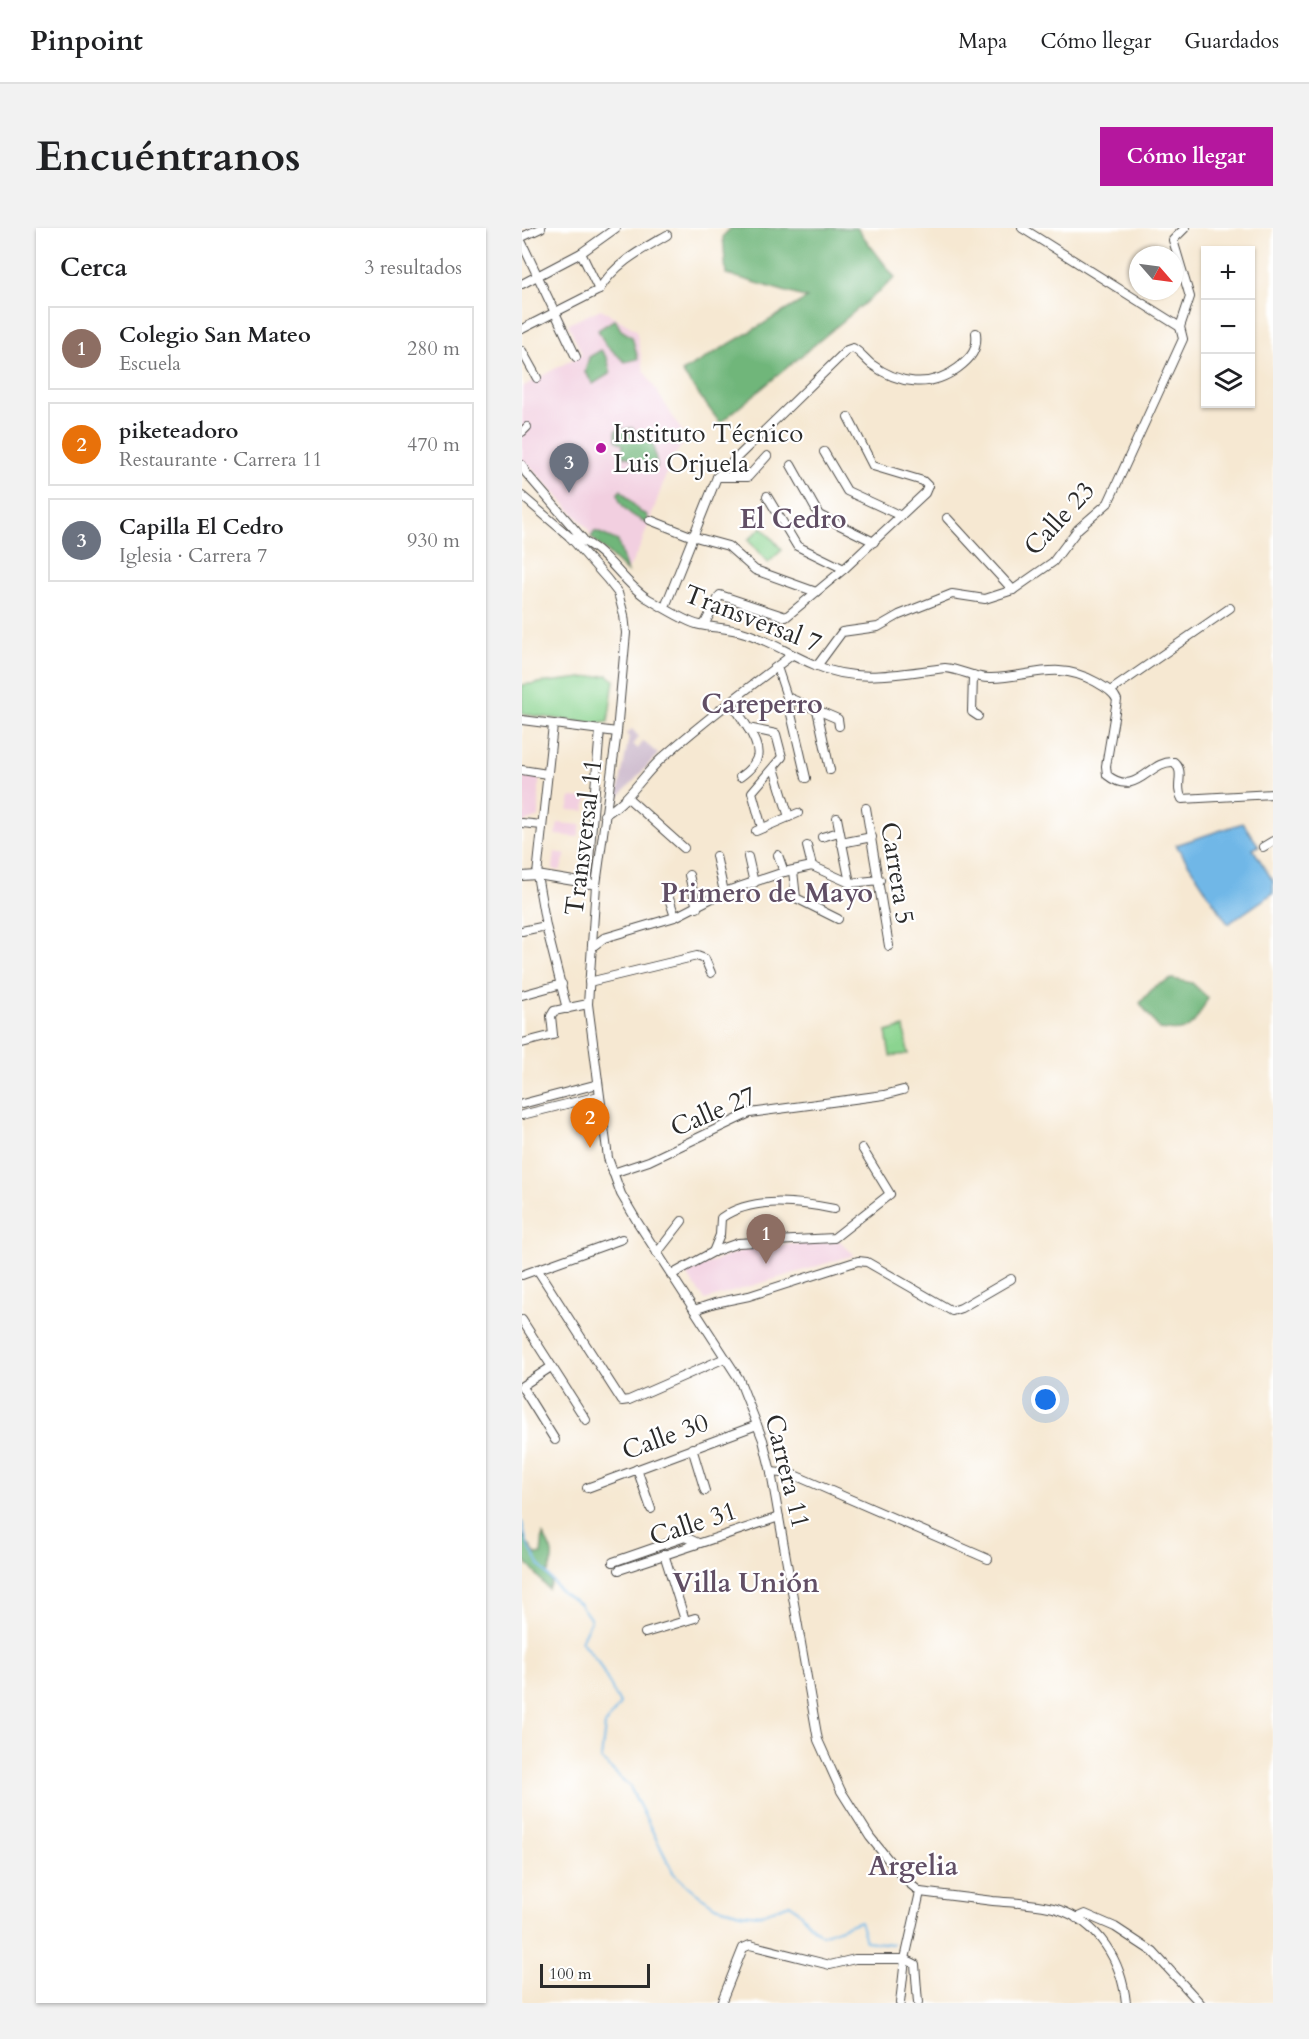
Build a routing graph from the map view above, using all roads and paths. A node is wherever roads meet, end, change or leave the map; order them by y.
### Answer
1 (540, 228) edge
2 (616, 228) edge
3 (1022, 228) edge
4 (1185, 228) edge
5 (666, 235) dead end
6 (522, 237) edge
7 (522, 243) edge
8 (581, 253) junction
9 (537, 276) junction
10 (522, 284) edge
11 (599, 290) junction
12 (554, 312) junction
13 (1180, 327) junction
14 (522, 329) edge
15 (976, 333) dead end
16 (522, 351) edge
17 (576, 357) dead end
18 (537, 378) dead end
19 (848, 417) dead end
20 (824, 452) dead end
21 (767, 456) dead end
22 (522, 465) edge
23 (791, 465) dead end
24 (717, 477) junction
25 (522, 496) edge
26 (767, 496) dead end
27 (901, 516) junction
28 (947, 518) dead end
29 (650, 520) dead end
30 (693, 535) junction
31 (570, 537) junction
32 (583, 539) junction
33 (874, 542) junction
34 (844, 569) junction
35 (1012, 590) junction
36 (816, 592) junction
37 (665, 607) junction
38 (1230, 608) dead end
39 (704, 625) junction
40 (792, 654) junction
41 (777, 666) junction
42 (817, 666) junction
43 (973, 675) junction
44 (1110, 691) junction
45 (787, 697) junction
46 (731, 702) junction
47 (817, 710) junction
48 (978, 716) dead end
49 (522, 720) edge
50 (553, 724) junction
51 (839, 726) dead end
52 (748, 728) junction
53 (600, 730) junction
54 (617, 732) junction
55 (774, 768) junction
56 (522, 770) edge
57 (830, 770) dead end
58 (547, 774) junction
59 (740, 777) dead end
60 (806, 778) dead end
61 (1273, 794) edge
62 (628, 798) junction
63 (866, 808) dead end
64 (798, 813) dead end
65 (604, 816) junction
66 (789, 817) junction
67 (837, 818) dead end
68 (522, 823) edge
69 (542, 825) junction
70 (839, 832) junction
71 (822, 837) dead end
72 (872, 837) junction
73 (1273, 841) edge
74 (842, 843) junction
75 (807, 846) dead end
76 (1263, 847) dead end
77 (684, 848) dead end
78 (778, 855) dead end
79 (716, 856) dead end
80 (748, 857) dead end
81 (812, 866) junction
82 (793, 871) junction
83 (784, 872) junction
84 (537, 875) junction
85 (689, 875) dead end
86 (522, 876) edge
87 (879, 880) junction
88 (754, 883) junction
89 (850, 883) junction
90 (587, 884) junction
91 (596, 885) junction
92 (666, 889) dead end
93 (724, 892) junction
94 (697, 908) junction
95 (675, 917) junction
96 (838, 919) dead end
97 (546, 926) junction
98 (522, 931) edge
99 (889, 946) dead end
100 (592, 947) junction
101 (711, 973) dead end
102 (589, 982) junction
103 (562, 984) junction
104 (522, 995) edge
105 (588, 1004) junction
106 (567, 1009) junction
107 (522, 1043) edge
108 (596, 1064) joint
109 (598, 1084) junction
110 (903, 1090) dead end
111 (599, 1096) junction
112 (522, 1104) edge
113 (522, 1114) edge
114 (862, 1148) dead end
115 (613, 1173) junction
116 (834, 1209) dead end
117 (682, 1221) dead end
118 (622, 1239) dead end
119 (713, 1252) junction
120 (657, 1253) junction
121 (537, 1269) junction
122 (522, 1275) edge
123 (671, 1275) junction
124 (1011, 1279) dead end
125 (694, 1310) junction
126 (522, 1320) edge
127 (725, 1358) junction
128 (551, 1367) junction
129 (522, 1387) edge
130 (586, 1420) dead end
131 (757, 1425) junction
132 (555, 1440) dead end
133 (692, 1449) junction
134 (637, 1468) junction
135 (771, 1472) junction
136 (587, 1488) dead end
137 (705, 1491) dead end
138 (651, 1509) dead end
139 (779, 1517) junction
140 (698, 1543) junction
141 (664, 1554) junction
142 (988, 1559) dead end
143 (613, 1562) dead end
144 (619, 1570) dead end
145 (695, 1618) dead end
146 (685, 1620) junction
147 (645, 1633) dead end
148 (920, 1892) junction
149 (1076, 1918) junction
150 (905, 1959) junction
151 (721, 2003) edge
152 (900, 2003) edge
153 (918, 2003) edge
154 (1126, 2003) edge
155 (1200, 2003) edge

1 - 6 street
2 - 8 street
3 - 13 street
4 - 13 street, Calle 23
5 - 11 street
7 - 9 street
8 - 9 street
8 - 11 street
9 - 10 street
9 - 12 street
11 - 12 street
12 - 14 street
12 - 17 street
13 - 35 street, Calle 23
15 - 24 street
16 - 18 street
19 - 27 street
20 - 27 street
21 - 24 street
22 - 32 street, Transversal 7
23 - 33 street
24 - 30 street
25 - 31 street, Transversal 11
26 - 34 street
27 - 33 street
28 - 35 street
29 - 30 street
30 - 36 street
30 - 37 street
31 - 32 street
31 - 54 street, Transversal 11
32 - 37 street, Transversal 7
33 - 34 street
34 - 36 street
35 - 42 street, Calle 23
36 - 39 street
37 - 39 street, Transversal 7
38 - 44 street
39 - 40 street, Transversal 7
40 - 41 street
40 - 42 street, Transversal 7
41 - 45 street
41 - 46 street
42 - 43 street, Transversal 7
43 - 44 street, Transversal 7
43 - 48 street
44 - 61 street
45 - 47 street
45 - 60 street
46 - 52 street
46 - 62 street
47 - 51 street
47 - 57 street
49 - 50 street
50 - 53 street
50 - 58 street
52 - 55 street
52 - 59 street
53 - 54 street
53 - 90 street
54 - 65 street, Transversal 11
55 - 66 street
55 - 66 street
56 - 58 street
58 - 69 street
62 - 65 street
62 - 77 street
63 - 72 street, Carrera 5
64 - 66 street
65 - 91 street, Transversal 11
67 - 70 street
68 - 69 street
69 - 84 street
70 - 71 street
70 - 74 street
72 - 74 street
72 - 87 street, Carrera 5
73 - 76 street
74 - 89 street
75 - 81 street
78 - 83 street
79 - 93 street
80 - 88 street
81 - 82 street
81 - 89 street
82 - 83 street
82 - 96 street
83 - 88 street
84 - 86 street
84 - 90 street
84 - 97 street
85 - 94 street
87 - 89 street
87 - 99 street, Carrera 5
88 - 93 street
90 - 91 street
91 - 100 street, Transversal 11
92 - 95 street
93 - 94 street
94 - 95 street
95 - 100 street
97 - 98 street
97 - 103 street
100 - 102 street, Transversal 11
101 - 102 street
102 - 105 street, Transversal 11
103 - 104 street
103 - 106 street
105 - 106 street
105 - 108 street, Transversal 11
106 - 107 street
108 - 109 street, Carrera 11
109 - 111 street, Carrera 11
109 - 112 street
110 - 115 street, Calle 27
111 - 113 street
111 - 115 street, Carrera 11
114 - 119 street
115 - 120 street, Carrera 11
116 - 119 street
117 - 120 street
118 - 121 street
119 - 123 street
120 - 123 street, Carrera 11
121 - 122 street
121 - 127 street
123 - 125 street, Carrera 11
124 - 125 street
125 - 127 street, Carrera 11
126 - 128 street
127 - 131 street, Carrera 11
128 - 129 street
128 - 130 street
129 - 132 street
131 - 133 street, Calle 30
131 - 135 street, Carrera 11
133 - 134 street, Calle 30
133 - 137 street
134 - 136 street, Calle 30
134 - 138 street
135 - 139 street, Carrera 11
135 - 142 street
139 - 140 street, Calle 31
139 - 148 street, Carrera 11
140 - 141 street, Calle 31
140 - 143 street
141 - 144 street, Calle 31
141 - 146 street
145 - 146 street
146 - 147 street
148 - 149 street
148 - 150 street
149 - 154 street
149 - 155 street
150 - 151 street
150 - 152 street
150 - 153 street

